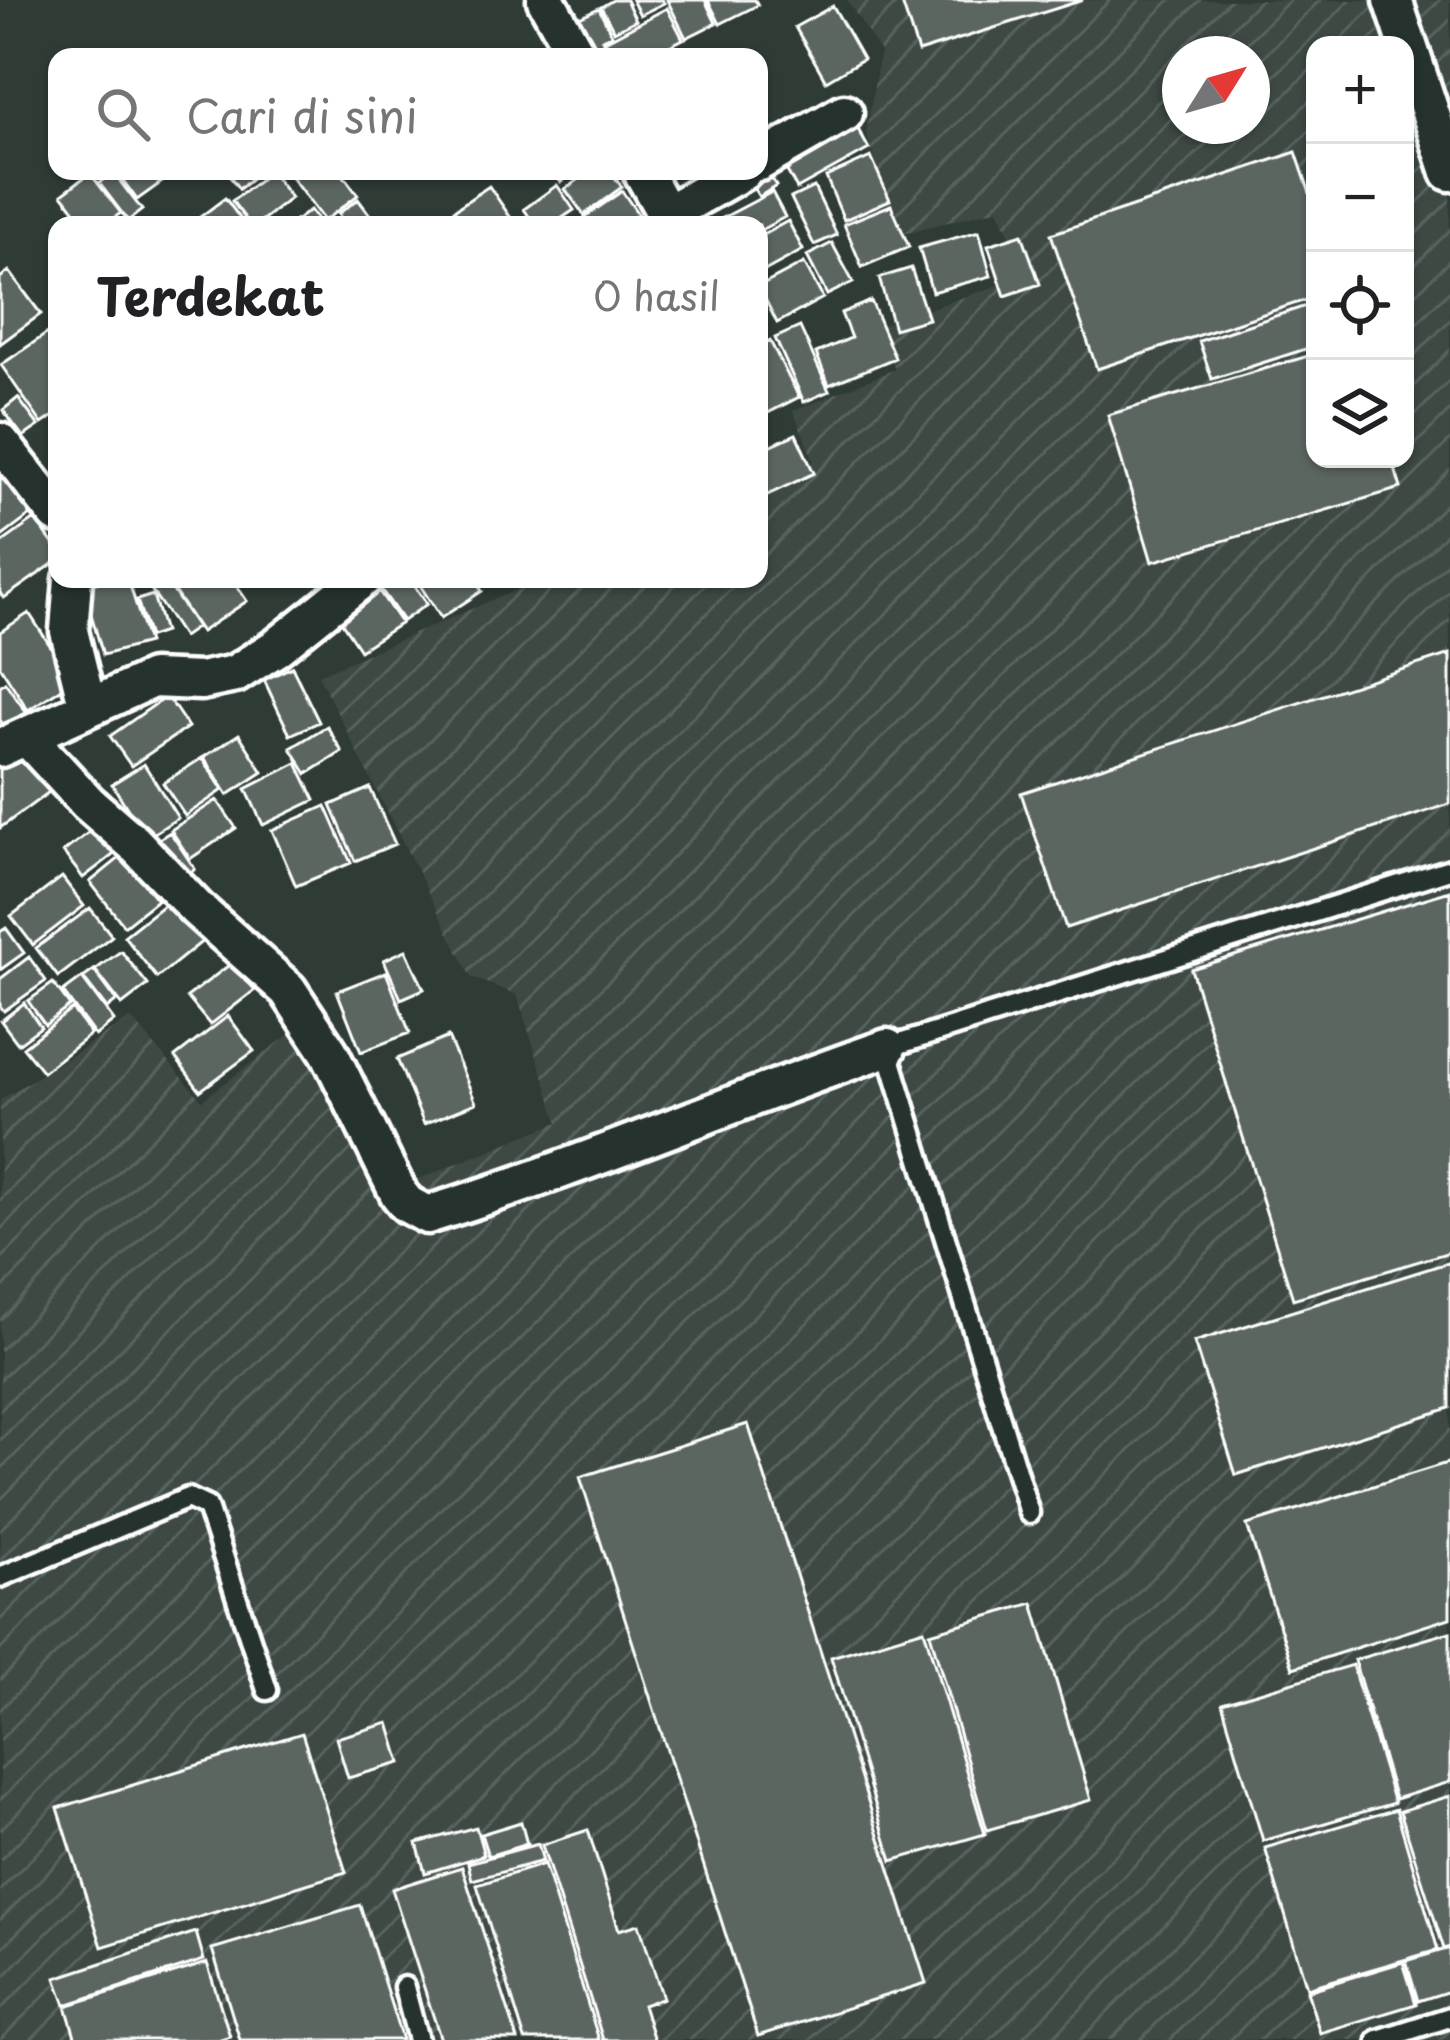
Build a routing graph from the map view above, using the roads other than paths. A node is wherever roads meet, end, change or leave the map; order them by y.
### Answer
1 (546, 0) edge
2 (1393, 0) edge
3 (573, 48) edge
4 (844, 113) dead end
5 (768, 157) edge
6 (1450, 172) edge
7 (647, 180) edge
8 (729, 180) edge
9 (667, 216) edge
10 (675, 216) edge
11 (0, 442) edge
12 (48, 503) edge
13 (72, 588) edge
14 (351, 588) edge
15 (88, 708) junction
16 (13, 742) edge
17 (1450, 869) edge
18 (887, 1048) junction
19 (1029, 1513) dead end
20 (0, 1577) edge
21 (267, 1690) dead end
22 (404, 1987) dead end
23 (1450, 2017) edge
24 (418, 2040) edge
25 (1378, 2040) edge

1 - 3 street
2 - 6 street
4 - 5 street
7 - 9 street
8 - 10 street
11 - 12 street
13 - 15 street
14 - 15 street
15 - 16 street
16 - 18 street
17 - 18 lane
18 - 19 lane
20 - 21 lane
22 - 24 lane
23 - 25 lane

